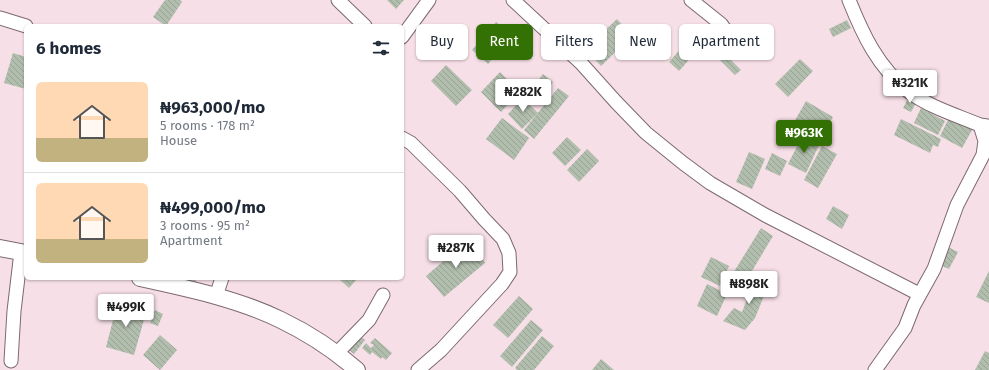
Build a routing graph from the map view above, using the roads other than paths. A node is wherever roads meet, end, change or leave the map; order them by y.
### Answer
1 (338, 0) edge
2 (429, 0) edge
3 (513, 0) edge
4 (691, 0) edge
5 (849, 0) edge
6 (0, 18) edge
7 (363, 24) edge
8 (722, 24) edge
9 (24, 25) edge
10 (404, 34) edge
11 (984, 126) edge
12 (404, 139) edge
13 (0, 248) edge
14 (23, 253) edge
15 (148, 280) edge
16 (221, 280) edge
17 (920, 294) junction
18 (216, 296) junction
19 (383, 296) dead end
20 (338, 353) junction
21 (11, 361) dead end
22 (356, 370) edge
23 (418, 370) edge
24 (875, 370) edge

1 - 7 street
2 - 10 street
3 - 17 street
4 - 8 street
5 - 11 street
6 - 9 street
11 - 17 street
12 - 23 street
13 - 14 street
14 - 21 street
15 - 18 street
16 - 18 street
17 - 24 street
18 - 20 street
19 - 20 street
20 - 22 street

